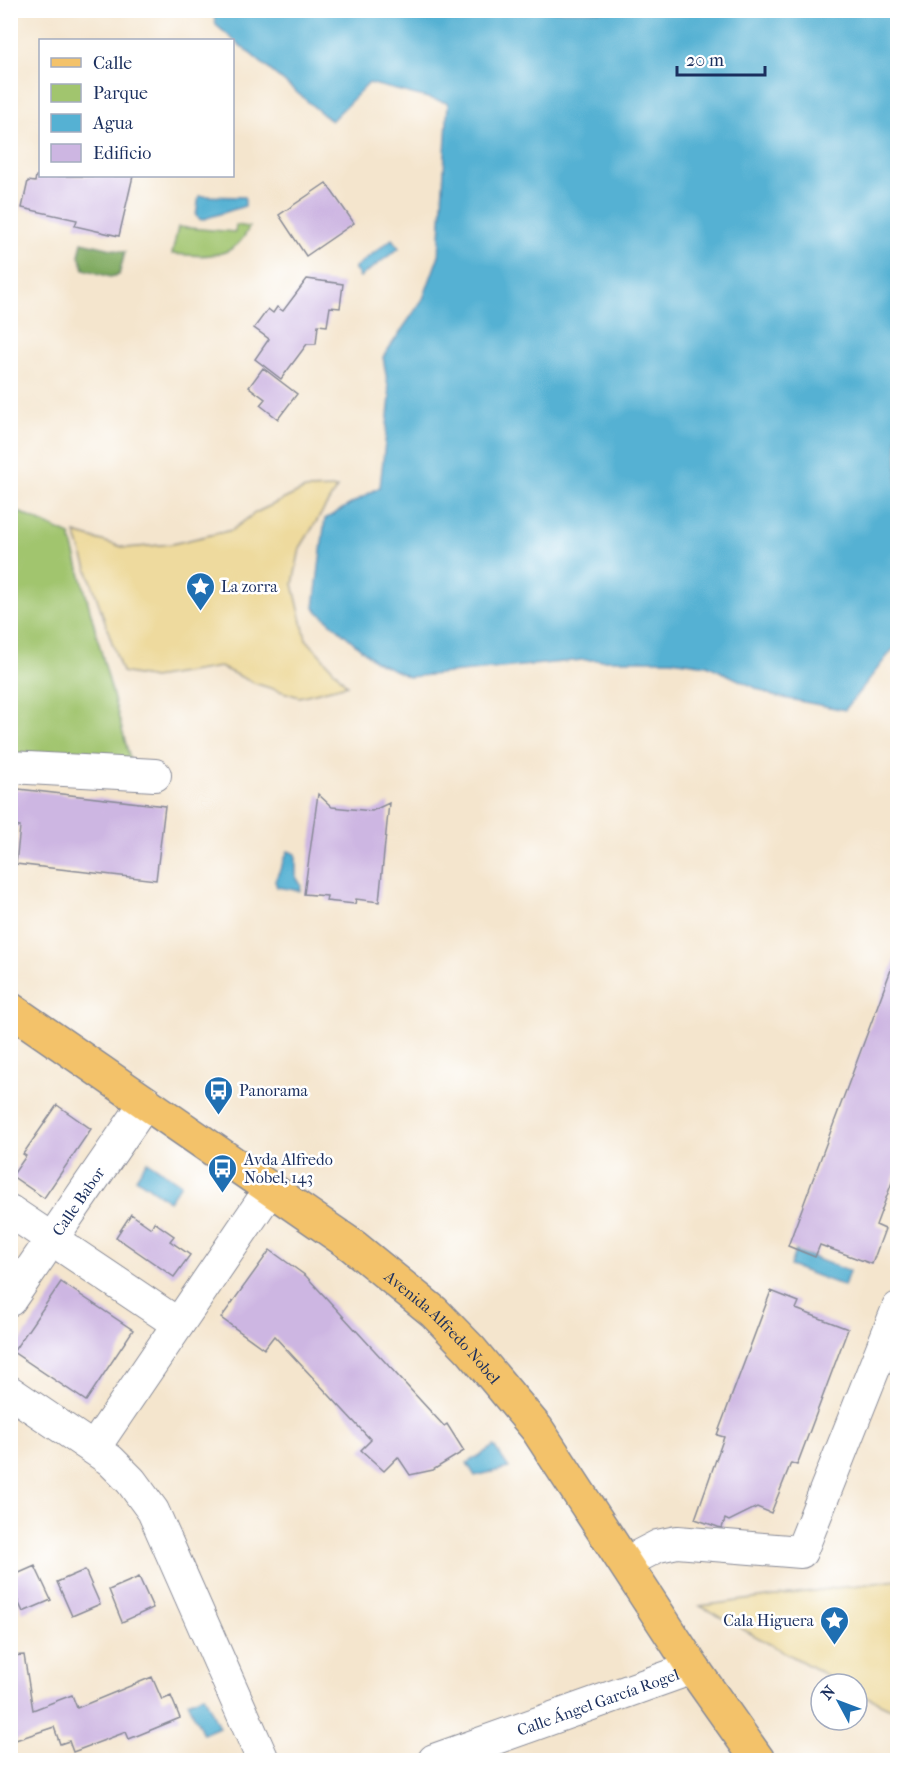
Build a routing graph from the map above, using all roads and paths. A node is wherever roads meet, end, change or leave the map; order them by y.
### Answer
1 (10, 767) edge
2 (155, 775) dead end
3 (10, 1009) edge
4 (146, 1102) junction
5 (271, 1188) junction
6 (10, 1211) edge
7 (52, 1239) junction
8 (10, 1300) edge
9 (897, 1308) edge
10 (178, 1324) junction
11 (10, 1392) edge
12 (94, 1448) junction
13 (625, 1563) junction
14 (693, 1668) junction
15 (755, 1759) edge
16 (263, 1761) edge
17 (434, 1761) edge

1 - 2 street
3 - 4 main road, Avenida Alfredo Nobel
4 - 5 main road, Avenida Alfredo Nobel
4 - 7 street, Calle Babor
5 - 10 street
5 - 13 main road, Avenida Alfredo Nobel
6 - 7 street
7 - 8 street, Calle Babor
7 - 10 street
9 - 13 street
10 - 12 street
11 - 12 street
12 - 16 street
13 - 14 main road, Avenida Alfredo Nobel
14 - 15 main road, Avenida Alfredo Nobel
14 - 17 street, Calle Ángel García Rogel

